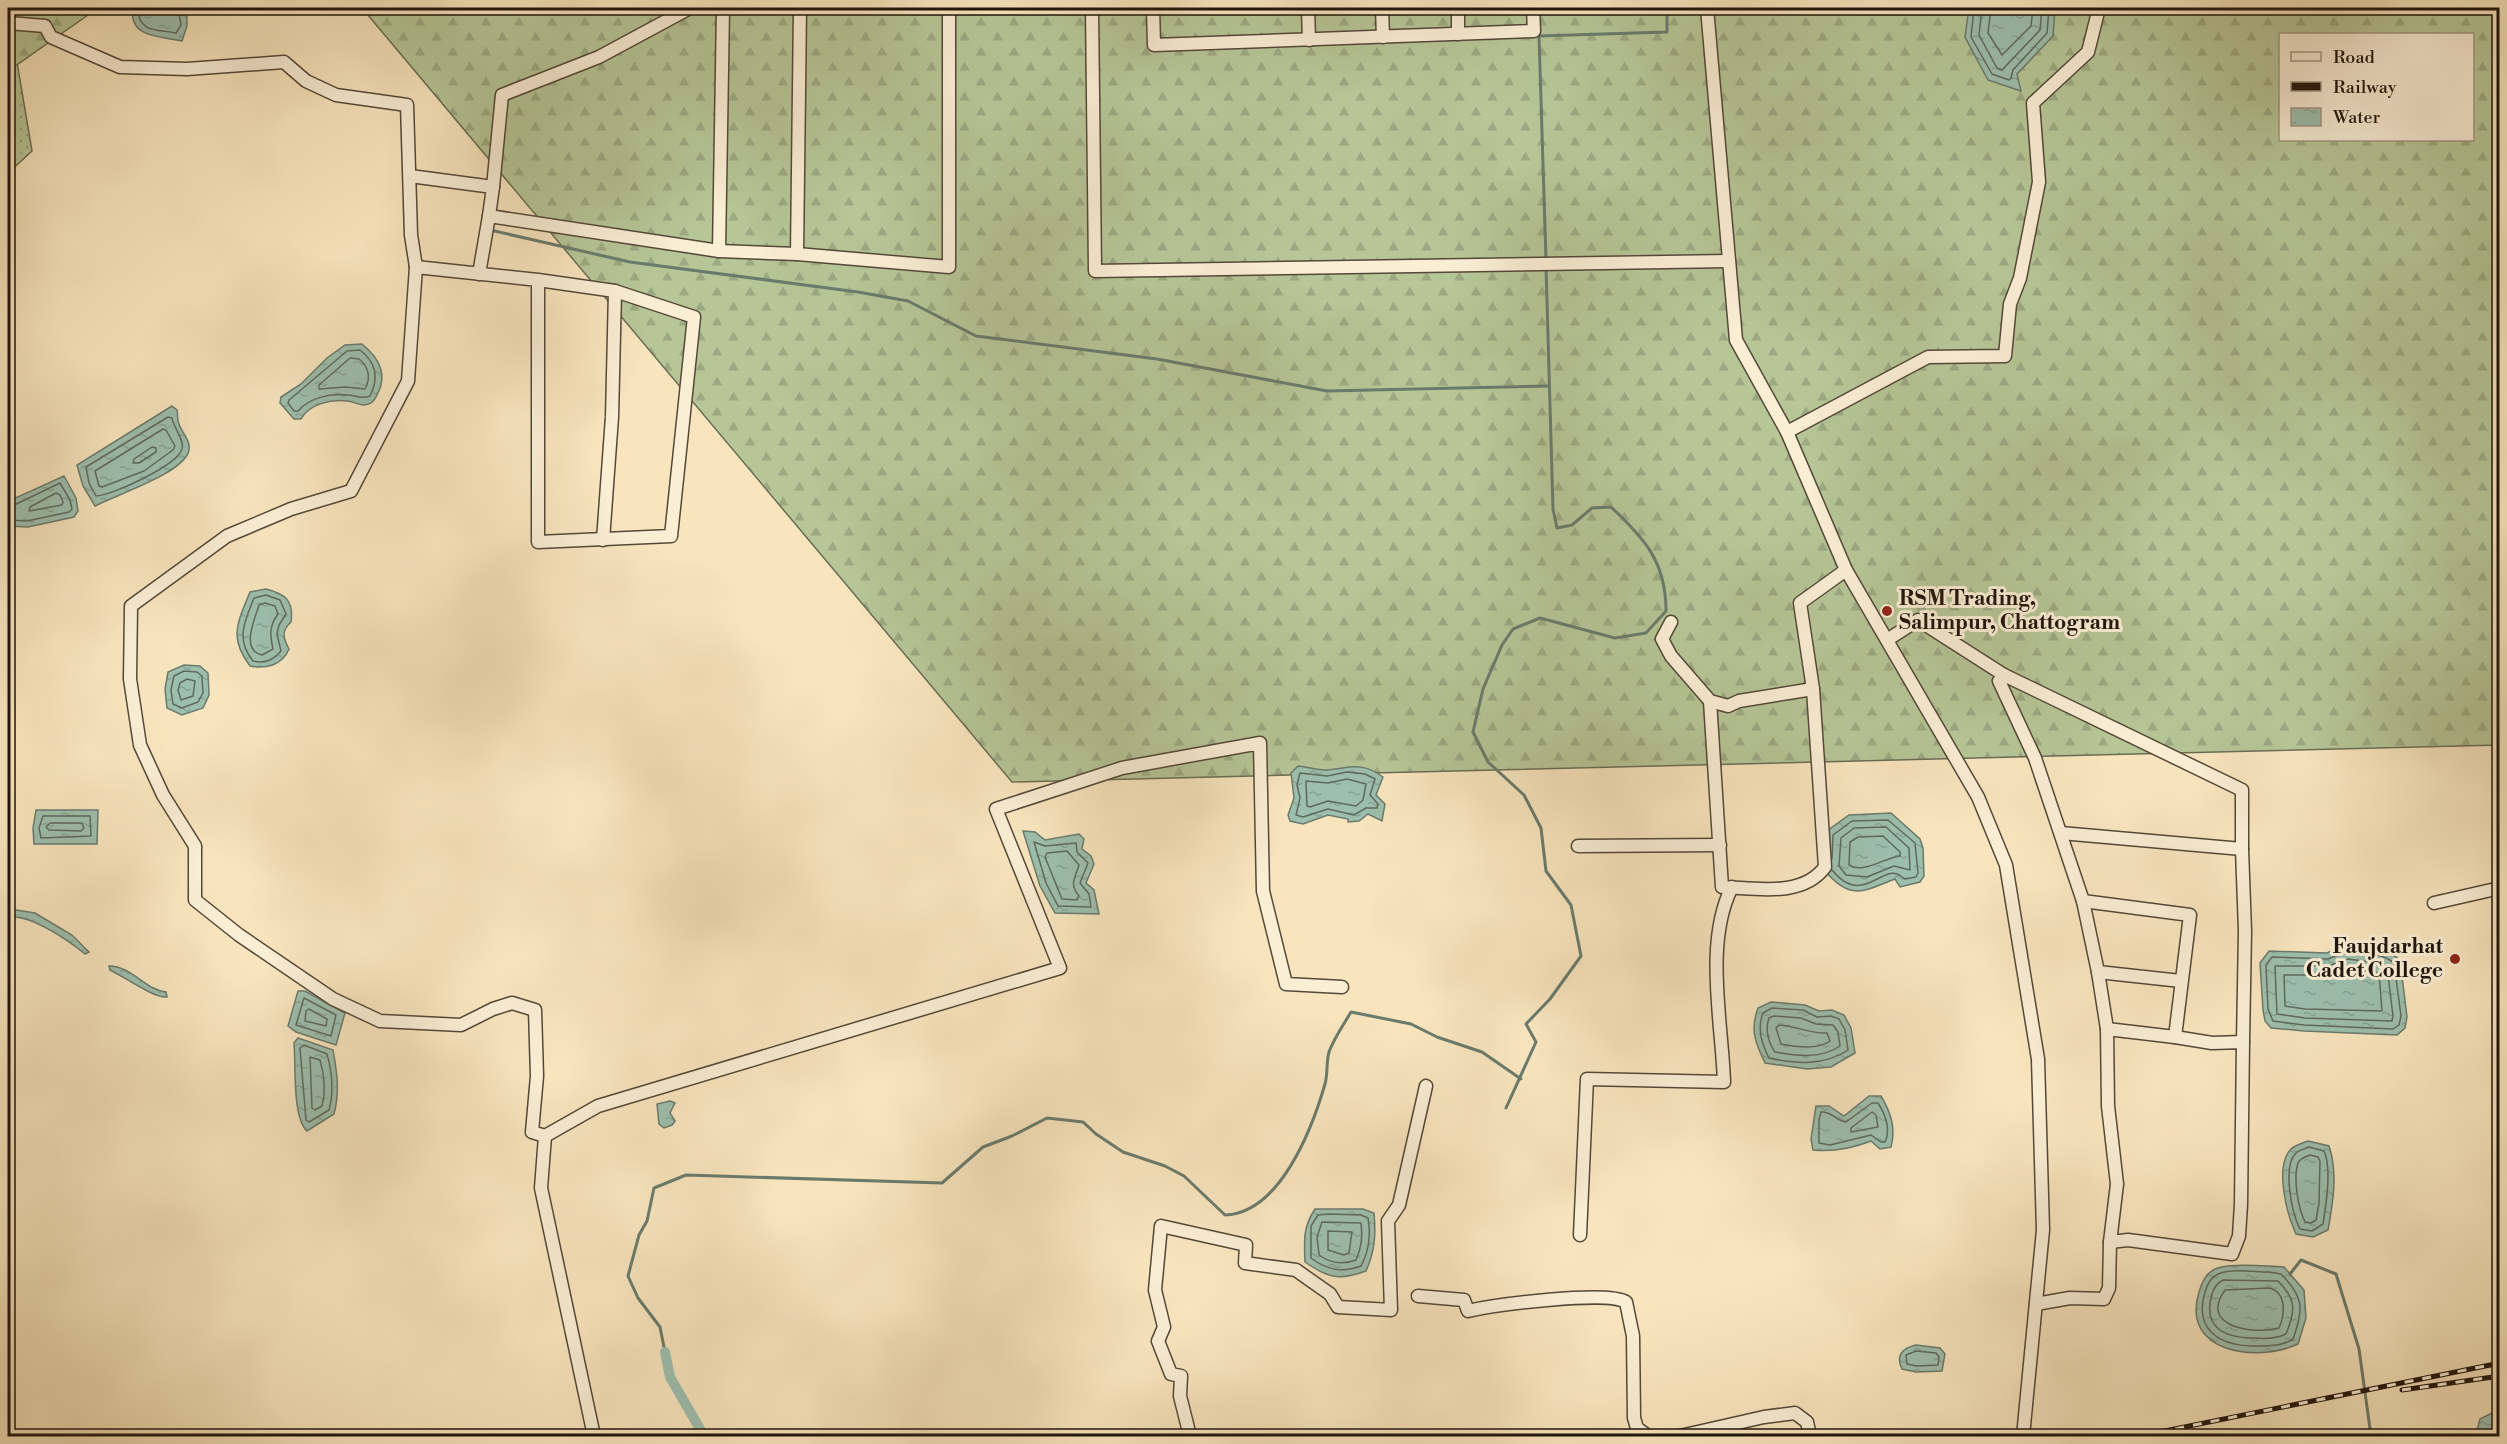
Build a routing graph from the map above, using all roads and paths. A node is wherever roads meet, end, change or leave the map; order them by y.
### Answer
1 (690, 8) edge
2 (723, 8) edge
3 (800, 8) edge
4 (950, 8) edge
5 (1092, 8) edge
6 (1153, 8) edge
7 (1308, 8) edge
8 (1382, 8) edge
9 (1458, 8) edge
10 (1533, 8) edge
11 (1707, 8) edge
12 (2099, 8) edge
13 (8, 23) edge
14 (1458, 34) junction
15 (1383, 37) junction
16 (1309, 40) junction
17 (410, 176) junction
18 (493, 187) junction
19 (489, 216) junction
20 (719, 251) junction
21 (797, 254) junction
22 (1729, 261) junction
23 (417, 267) junction
24 (479, 274) junction
25 (538, 280) junction
26 (615, 291) junction
27 (1787, 432) junction
28 (603, 540) junction
29 (1846, 570) junction
30 (1671, 622) dead end
31 (1887, 640) junction
32 (2004, 675) junction
33 (1813, 689) junction
34 (1710, 701) junction
35 (2061, 833) junction
36 (1720, 845) junction
37 (1578, 846) dead end
38 (2242, 849) junction
39 (1732, 887) junction
40 (2499, 888) edge
41 (2083, 901) junction
42 (2434, 903) dead end
43 (2098, 972) junction
44 (2181, 981) junction
45 (1342, 987) dead end
46 (2107, 1029) junction
47 (2175, 1037) junction
48 (2243, 1042) junction
49 (1426, 1086) dead end
50 (545, 1136) junction
51 (1580, 1235) dead end
52 (2110, 1242) junction
53 (1418, 1296) dead end
54 (2036, 1304) junction
55 (1643, 1435) edge
56 (594, 1437) edge
57 (1190, 1437) edge
58 (1680, 1437) edge
59 (1810, 1437) edge
60 (2023, 1437) edge

1 - 18 street
2 - 20 street
3 - 21 street
4 - 21 street
5 - 22 street
6 - 16 street
7 - 16 street
8 - 15 street
9 - 14 street
10 - 14 street
11 - 22 street
12 - 27 street
13 - 17 street
14 - 15 street
15 - 16 street
17 - 18 street
17 - 23 street
18 - 19 street
19 - 20 street
19 - 24 street
20 - 21 street
22 - 27 street
23 - 24 street
23 - 50 street
24 - 25 street
25 - 26 street
25 - 28 street
26 - 28 street
26 - 28 street
27 - 29 street
29 - 31 street
29 - 33 street
30 - 34 street
31 - 32 street
31 - 54 street
32 - 35 street
32 - 38 street
33 - 34 street
33 - 39 street
34 - 36 street
35 - 38 street
35 - 41 street
36 - 37 street
36 - 39 street
38 - 48 street
39 - 51 street
40 - 42 street
41 - 43 street
41 - 44 street
43 - 44 street
43 - 46 street
44 - 47 street
45 - 50 street
46 - 47 street
46 - 52 street
47 - 48 street
48 - 52 street
49 - 57 street
50 - 56 street
52 - 54 street
53 - 55 street
54 - 60 street
58 - 59 street

